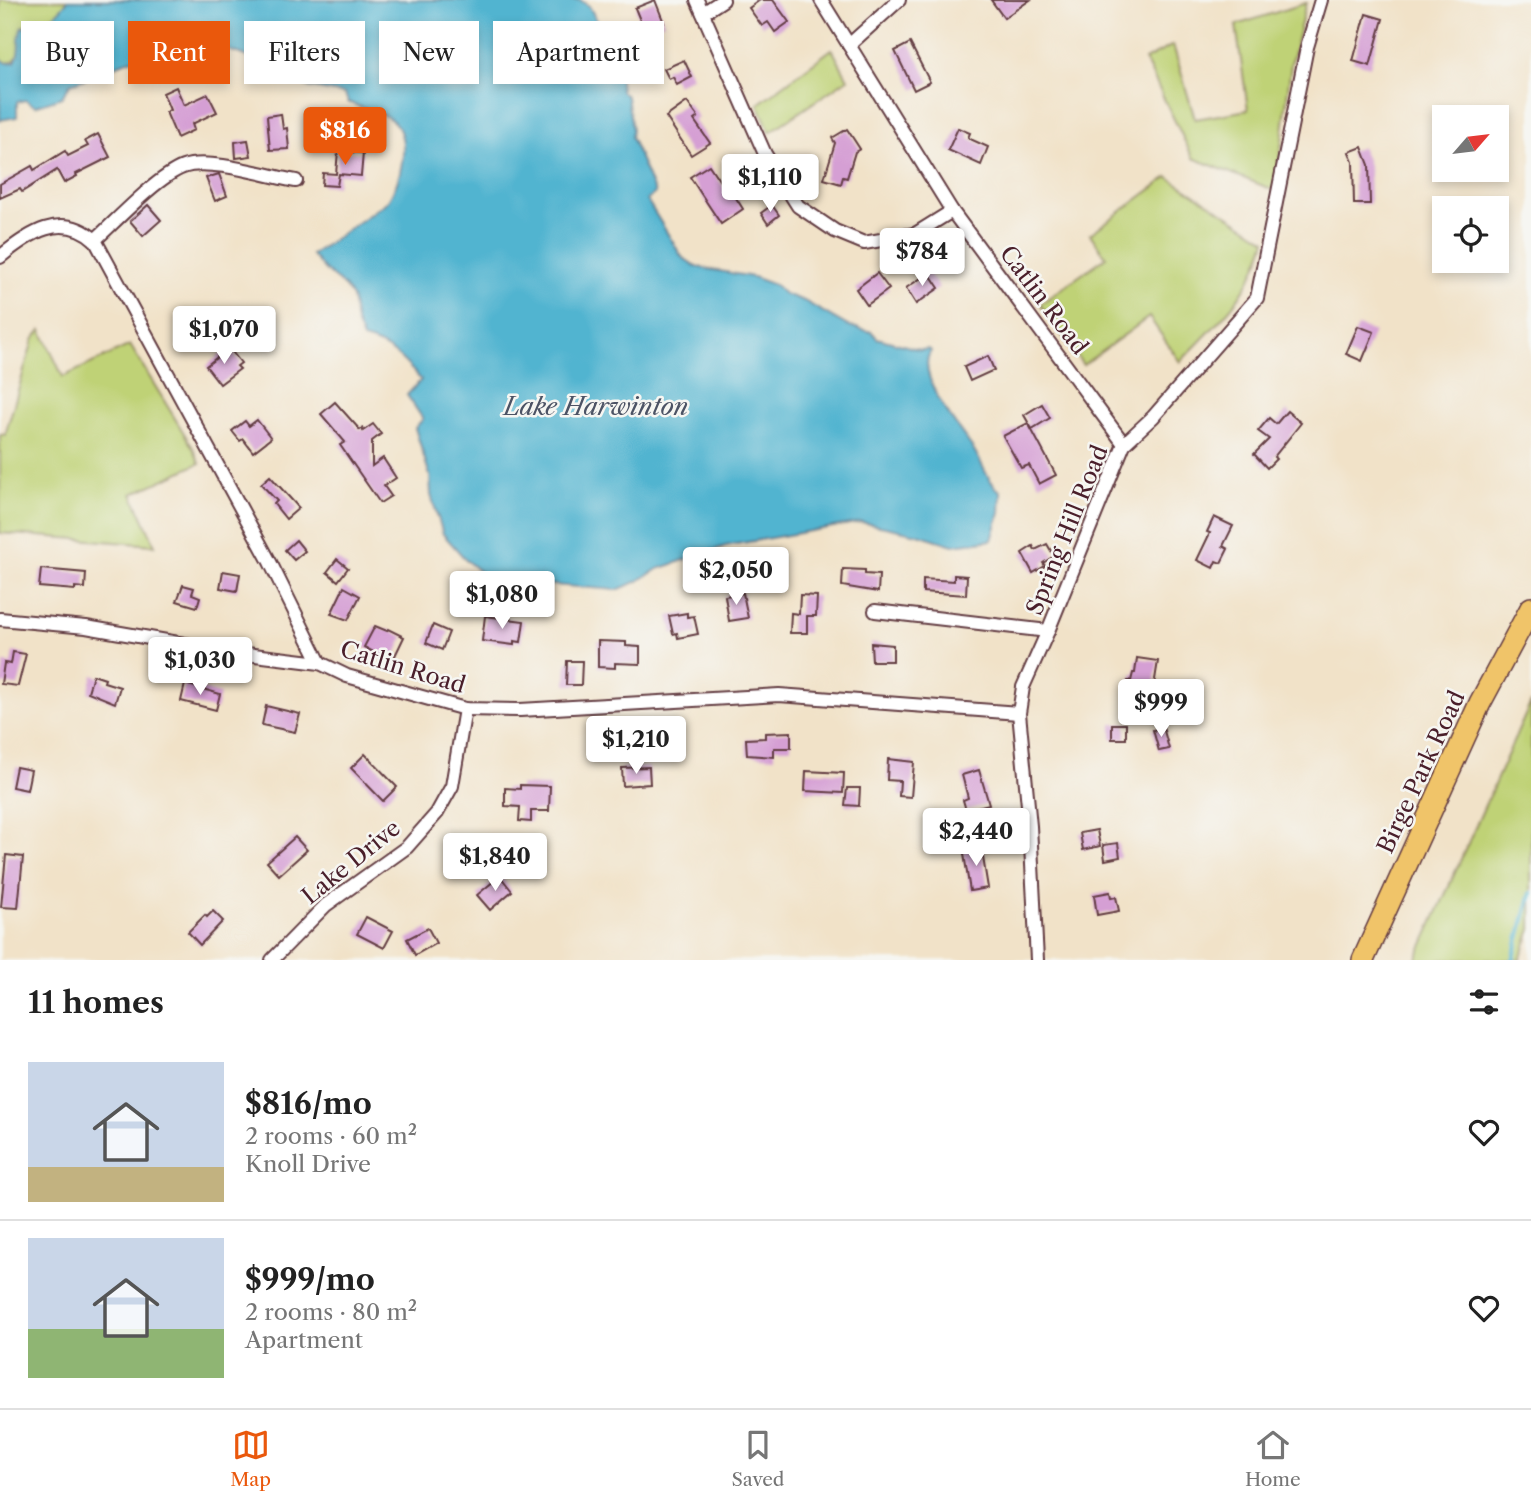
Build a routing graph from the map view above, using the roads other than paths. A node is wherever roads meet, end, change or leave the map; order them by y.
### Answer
1 (697, 0) edge
2 (723, 0) edge
3 (821, 0) edge
4 (899, 0) edge
5 (1321, 0) edge
6 (703, 13) junction
7 (849, 45) junction
8 (296, 181) dead end
9 (952, 211) junction
10 (95, 240) junction
11 (0, 257) edge
12 (1124, 444) junction
13 (1531, 608) edge
14 (875, 611) dead end
15 (0, 619) edge
16 (1048, 631) junction
17 (320, 663) junction
18 (465, 709) junction
19 (1019, 713) junction
20 (272, 960) edge
21 (1037, 960) edge
22 (1363, 960) edge

1 - 6 street
2 - 6 street
3 - 7 street, Catlin Road
4 - 7 street
5 - 12 street, Spring Hill Road
6 - 9 street
7 - 9 street, Catlin Road
8 - 10 street
9 - 12 street, Catlin Road
10 - 11 street
10 - 17 street, Catlin Road
12 - 16 street, Spring Hill Road
13 - 22 main road, Birge Park Road
14 - 16 street
15 - 17 street
16 - 19 street, Spring Hill Road
17 - 18 street, Catlin Road
18 - 19 street, Catlin Road
18 - 20 street, Lake Drive
19 - 21 street, Spring Hill Road

